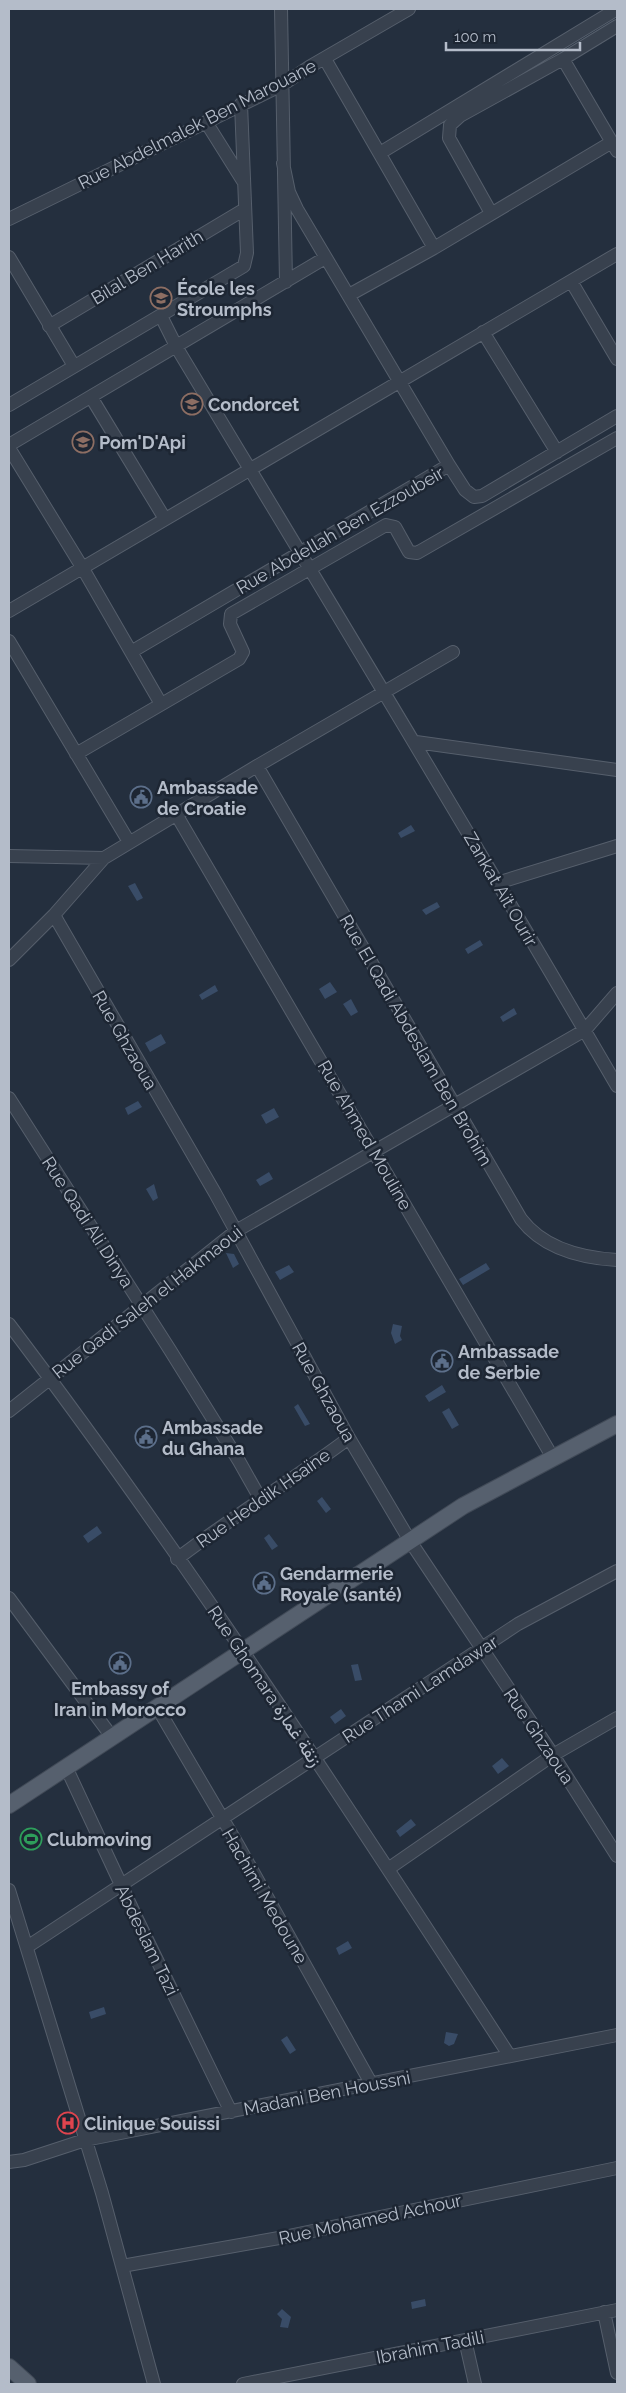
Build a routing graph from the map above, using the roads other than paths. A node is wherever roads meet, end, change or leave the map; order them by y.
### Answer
1 (281, 9) edge
2 (409, 9) edge
3 (617, 9) edge
4 (617, 26) edge
5 (325, 58) junction
6 (564, 59) junction
7 (282, 85) junction
8 (241, 104) junction
9 (206, 122) junction
10 (615, 147) edge
11 (380, 153) junction
12 (283, 164) junction
13 (245, 183) junction
14 (245, 209) junction
15 (490, 213) junction
16 (9, 219) edge
17 (434, 248) junction
18 (617, 254) edge
19 (9, 257) edge
20 (325, 258) junction
21 (571, 281) junction
22 (286, 282) junction
23 (349, 295) junction
24 (161, 316) junction
25 (49, 326) junction
26 (483, 332) junction
27 (177, 348) junction
28 (617, 359) edge
29 (74, 366) junction
30 (400, 382) junction
31 (91, 397) junction
32 (9, 404) edge
33 (617, 416) edge
34 (617, 438) edge
35 (9, 447) edge
36 (556, 452) junction
37 (449, 465) junction
38 (250, 469) junction
39 (165, 519) junction
40 (299, 553) junction
41 (82, 568) junction
42 (310, 570) junction
43 (9, 611) edge
44 (9, 641) edge
45 (131, 652) junction
46 (453, 652) dead end
47 (386, 692) junction
48 (161, 704) junction
49 (416, 742) junction
50 (76, 754) junction
51 (257, 766) junction
52 (617, 770) edge
53 (176, 814) junction
54 (129, 842) junction
55 (617, 846) edge
56 (11, 855) edge
57 (104, 858) junction
58 (497, 884) junction
59 (54, 914) junction
60 (9, 960) edge
61 (617, 993) edge
62 (585, 1030) junction
63 (617, 1086) edge
64 (9, 1098) edge
65 (456, 1105) junction
66 (375, 1152) junction
67 (236, 1231) junction
68 (617, 1260) edge
69 (141, 1307) junction
70 (9, 1324) edge
71 (48, 1378) junction
72 (9, 1411) edge
73 (617, 1424) edge
74 (349, 1438) junction
75 (553, 1458) junction
76 (261, 1500) junction
77 (410, 1541) junction
78 (177, 1559) junction
79 (617, 1571) edge
80 (9, 1598) edge
81 (481, 1649) junction
82 (243, 1651) junction
83 (157, 1707) junction
84 (617, 1718) edge
85 (112, 1736) junction
86 (553, 1755) junction
87 (314, 1758) junction
88 (66, 1767) junction
89 (9, 1805) edge
90 (221, 1818) junction
91 (616, 1853) edge
92 (388, 1869) junction
93 (121, 1885) junction
94 (9, 1890) edge
95 (27, 1947) junction
96 (617, 2035) edge
97 (509, 2056) junction
98 (372, 2085) junction
99 (231, 2112) junction
100 (85, 2140) junction
101 (9, 2162) edge
102 (617, 2168) edge
103 (122, 2266) junction
104 (617, 2310) edge
105 (604, 2312) junction
106 (465, 2340) junction
107 (9, 2367) edge
108 (617, 2373) edge
109 (28, 2384) edge
110 (154, 2384) edge
111 (243, 2384) edge
112 (475, 2384) edge

1 - 7 street
2 - 5 street, Rue Abdelmalek Ben Marouane
3 - 11 street
4 - 6 street
5 - 7 street, Rue Abdelmalek Ben Marouane
5 - 11 street
6 - 10 street
6 - 15 street
7 - 8 street, Rue Abdelmalek Ben Marouane
7 - 12 street
8 - 9 street, Rue Abdelmalek Ben Marouane
8 - 13 street
9 - 13 street
9 - 16 street, Rue Abdelmalek Ben Marouane
10 - 15 street
11 - 17 street
12 - 20 street
12 - 22 street
13 - 14 street
14 - 24 street
14 - 25 street, Bilal Ben Harith
15 - 17 street
17 - 23 street
18 - 21 street
19 - 25 street
20 - 22 street
20 - 23 street
21 - 26 street
21 - 28 street
22 - 27 street
23 - 30 street
24 - 27 street, Zankat Aït Ourir
24 - 29 street
25 - 29 street
26 - 30 street
26 - 36 street
27 - 31 street
27 - 38 street, Zankat Aït Ourir
29 - 32 street
30 - 37 street
30 - 38 street
31 - 35 street
31 - 39 street
33 - 36 street, Rue Abdellah Ben Ezzoubeir
34 - 42 street, Rue Abdellah Ben Ezzoubeir
35 - 41 street
36 - 37 street, Rue Abdellah Ben Ezzoubeir
37 - 40 street, Rue Abdellah Ben Ezzoubeir
38 - 39 street
38 - 40 street, Zankat Aït Ourir
39 - 41 street
40 - 42 street, Zankat Aït Ourir
40 - 45 street, Rue Abdellah Ben Ezzoubeir
41 - 43 street
41 - 45 street
42 - 47 street, Zankat Aït Ourir
42 - 48 street, Rue Abdellah Ben Ezzoubeir
44 - 50 street
45 - 48 street
46 - 47 street
47 - 49 street, Zankat Aït Ourir
47 - 51 street
48 - 50 street, Rue Abdellah Ben Ezzoubeir
49 - 52 street
49 - 58 street, Zankat Aït Ourir
50 - 54 street
51 - 53 street
51 - 65 street, Rue El Qadi Abdeslam Ben Brohim
53 - 54 street
53 - 66 street, Rue Ahmed Mouline
54 - 57 street
55 - 58 street
56 - 57 street
57 - 59 street
58 - 62 street, Zankat Aït Ourir
59 - 60 street
59 - 67 street, Rue Ghzaoua
61 - 62 street, Rue Qadi Saleh el Hakmaoui
62 - 63 street, Zankat Aït Ourir
62 - 65 street, Rue Qadi Saleh el Hakmaoui
64 - 69 street, Rue Qadi Ali Dinya
65 - 66 street, Rue Qadi Saleh el Hakmaoui
65 - 68 street, Rue El Qadi Abdeslam Ben Brohim
66 - 67 street, Rue Qadi Saleh el Hakmaoui
66 - 75 street, Rue Ahmed Mouline
67 - 69 street, Rue Qadi Saleh el Hakmaoui
67 - 74 street, Rue Ghzaoua
69 - 71 street, Rue Qadi Saleh el Hakmaoui
69 - 76 street, Rue Qadi Ali Dinya
70 - 71 street, Rue Ghomara زنقة غمارة
71 - 72 street, Rue Qadi Saleh el Hakmaoui
71 - 78 street, Rue Ghomara زنقة غمارة
73 - 75 main road
74 - 76 street, Rue Heddik Hsaïne
74 - 77 street, Rue Ghzaoua
75 - 77 main road
76 - 78 street, Rue Heddik Hsaïne
77 - 81 street, Rue Ghzaoua
77 - 82 main road
78 - 82 street, Rue Ghomara زنقة غمارة
79 - 81 street, Rue Thami Lamdawar
80 - 85 street
81 - 86 street, Rue Ghzaoua
81 - 87 street, Rue Thami Lamdawar
82 - 83 main road
82 - 87 street, Rue Ghomara زنقة غمارة
83 - 85 main road
83 - 90 street, Hachimi Medoune
84 - 86 street
85 - 88 main road
86 - 91 street, Rue Ghzaoua
86 - 92 street
87 - 90 street, Rue Thami Lamdawar
87 - 92 street, Rue Ghomara زنقة غمارة
88 - 89 main road
88 - 93 street, Abdeslam Tazi
90 - 93 street, Rue Thami Lamdawar
90 - 98 street, Hachimi Medoune
92 - 97 street, Rue Ghomara زنقة غمارة
93 - 95 street, Rue Thami Lamdawar
93 - 99 street, Abdeslam Tazi
94 - 95 street
95 - 100 street
96 - 97 street, Madani Ben Houssni
97 - 98 street, Madani Ben Houssni
98 - 99 street, Madani Ben Houssni
99 - 100 street, Madani Ben Houssni
100 - 101 street, Madani Ben Houssni
100 - 103 street
102 - 103 street, Rue Mohamed Achour
103 - 110 street
104 - 105 street, Ibrahim Tadili
105 - 106 street, Ibrahim Tadili
105 - 108 street
106 - 111 street, Ibrahim Tadili
106 - 112 street
107 - 109 main road

